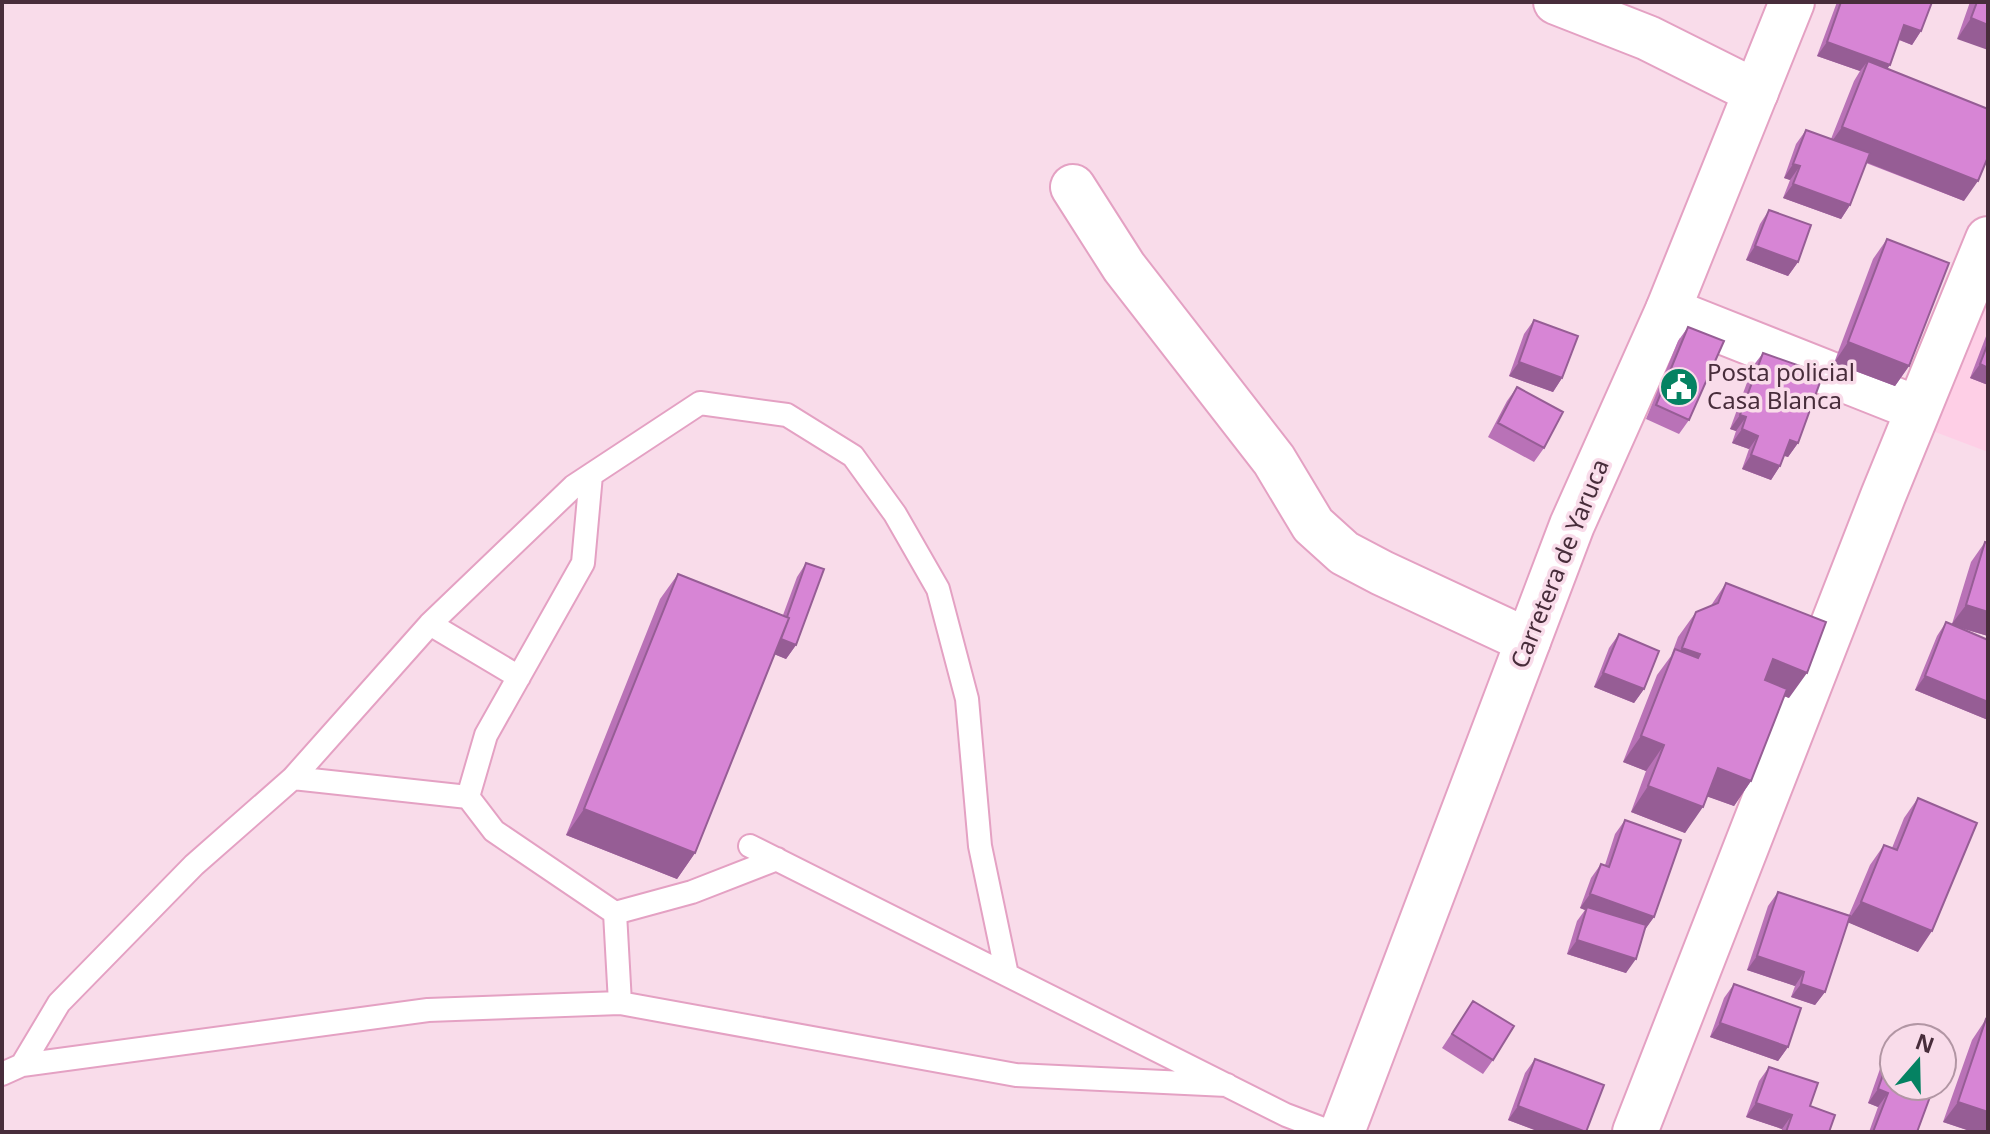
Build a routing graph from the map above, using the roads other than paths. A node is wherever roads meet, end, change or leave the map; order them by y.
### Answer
1 (1556, 2) edge
2 (1792, 2) edge
3 (1756, 92) junction
4 (1073, 187) dead end
5 (1988, 239) edge
6 (1668, 310) junction
7 (1918, 409) junction
8 (591, 475) junction
9 (430, 624) junction
10 (1528, 641) junction
11 (519, 677) junction
12 (293, 778) junction
13 (468, 797) junction
14 (750, 846) dead end
15 (777, 859) junction
16 (615, 913) junction
17 (1007, 975) junction
18 (620, 1003) junction
19 (12, 1070) edge
20 (1227, 1085) junction
21 (1331, 1132) edge
22 (1342, 1132) edge
23 (1635, 1132) edge

1 - 3 street
2 - 3 street, Carretera de Yaruca
3 - 6 street, Carretera de Yaruca
4 - 10 street
5 - 7 street
6 - 7 street
6 - 10 street, Carretera de Yaruca
7 - 23 street
8 - 9 lane
8 - 11 lane
8 - 17 lane
9 - 11 lane
9 - 12 lane
10 - 22 street, Carretera de Yaruca
11 - 13 lane
12 - 13 lane
12 - 19 lane
13 - 16 lane
14 - 15 lane
15 - 16 lane
15 - 17 lane
16 - 18 lane
17 - 20 lane
18 - 19 lane
18 - 20 lane
20 - 21 lane

